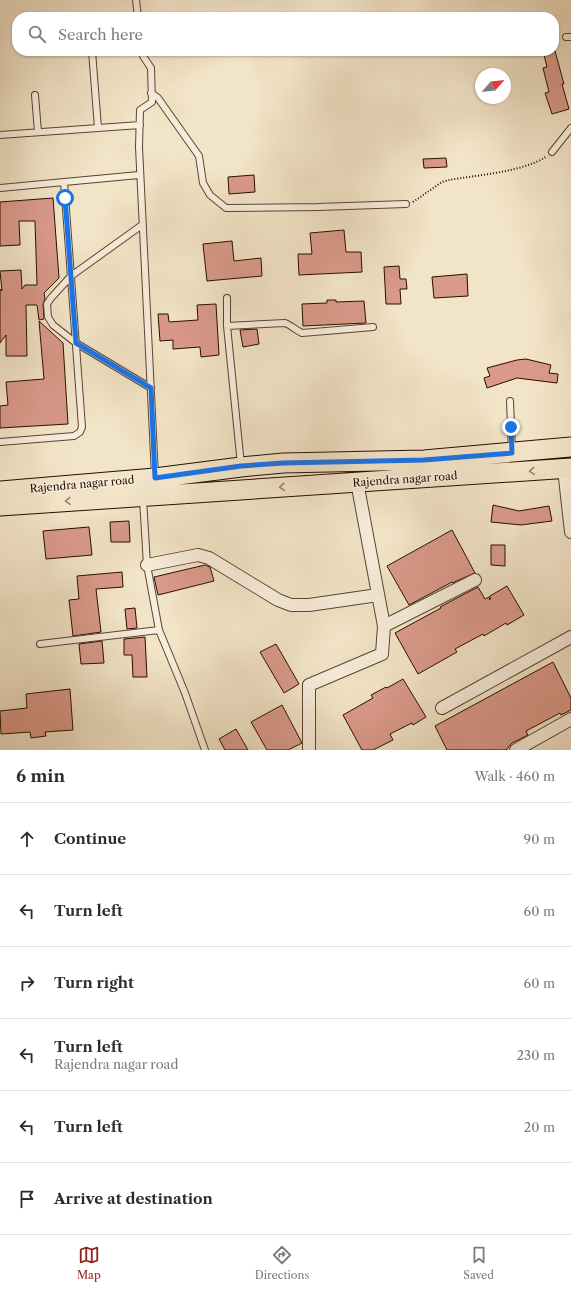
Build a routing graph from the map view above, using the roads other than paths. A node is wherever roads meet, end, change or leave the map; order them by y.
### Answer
1 (136, 0) edge
2 (137, 12) edge
3 (92, 56) edge
4 (142, 56) edge
5 (152, 93) junction
6 (35, 95) dead end
7 (140, 125) junction
8 (98, 128) junction
9 (571, 128) edge
10 (38, 132) junction
11 (0, 135) edge
12 (552, 152) road end
13 (139, 175) junction
14 (64, 182) junction
15 (0, 188) edge
16 (406, 204) road end
17 (142, 225) junction
18 (71, 276) junction
19 (227, 298) dead end
20 (227, 326) junction
21 (373, 327) dead end
22 (76, 343) junction
23 (151, 388) junction
24 (510, 401) dead end
25 (0, 442) edge
26 (571, 447) edge
27 (512, 453) junction
28 (241, 466) junction
29 (568, 469) edge
30 (155, 478) junction
31 (357, 482) junction
32 (0, 491) edge
33 (98, 491) junction
34 (143, 497) junction
35 (0, 506) edge
36 (571, 532) edge
37 (147, 565) junction
38 (475, 580) dead end
39 (378, 594) junction
40 (384, 626) junction
41 (159, 630) junction
42 (571, 637) edge
43 (40, 644) dead end
44 (442, 708) dead end
45 (571, 719) edge
46 (205, 750) edge
47 (309, 750) edge
48 (516, 750) edge

1 - 2 lane
3 - 8 lane
4 - 5 lane
5 - 7 lane
5 - 16 lane
6 - 10 lane
7 - 8 lane
7 - 13 lane
8 - 10 lane
9 - 12 lane
10 - 11 lane
13 - 14 lane
13 - 17 lane
14 - 15 lane
14 - 18 lane
17 - 18 lane
17 - 23 lane
18 - 22 lane
18 - 22 lane
19 - 20 lane
20 - 21 lane
20 - 28 lane
22 - 23 lane
22 - 25 lane
23 - 30 lane
24 - 27 lane
26 - 27 main road, Rajendra nagar road
27 - 28 main road, Rajendra nagar road
28 - 30 main road, Rajendra nagar road
29 -> 31 main road, Rajendra nagar road
29 - 36 street
30 - 33 main road, Rajendra nagar road
31 -> 34 main road, Rajendra nagar road
31 - 39 street
32 - 33 main road, Rajendra nagar road
33 - 34 main road, Rajendra nagar road
33 -> 35 main road, Rajendra nagar road
34 - 37 lane
37 - 39 street
37 - 41 lane
38 - 40 street
39 - 40 street
40 - 47 street
41 - 43 lane
41 - 46 lane
42 - 44 street
45 - 48 street

